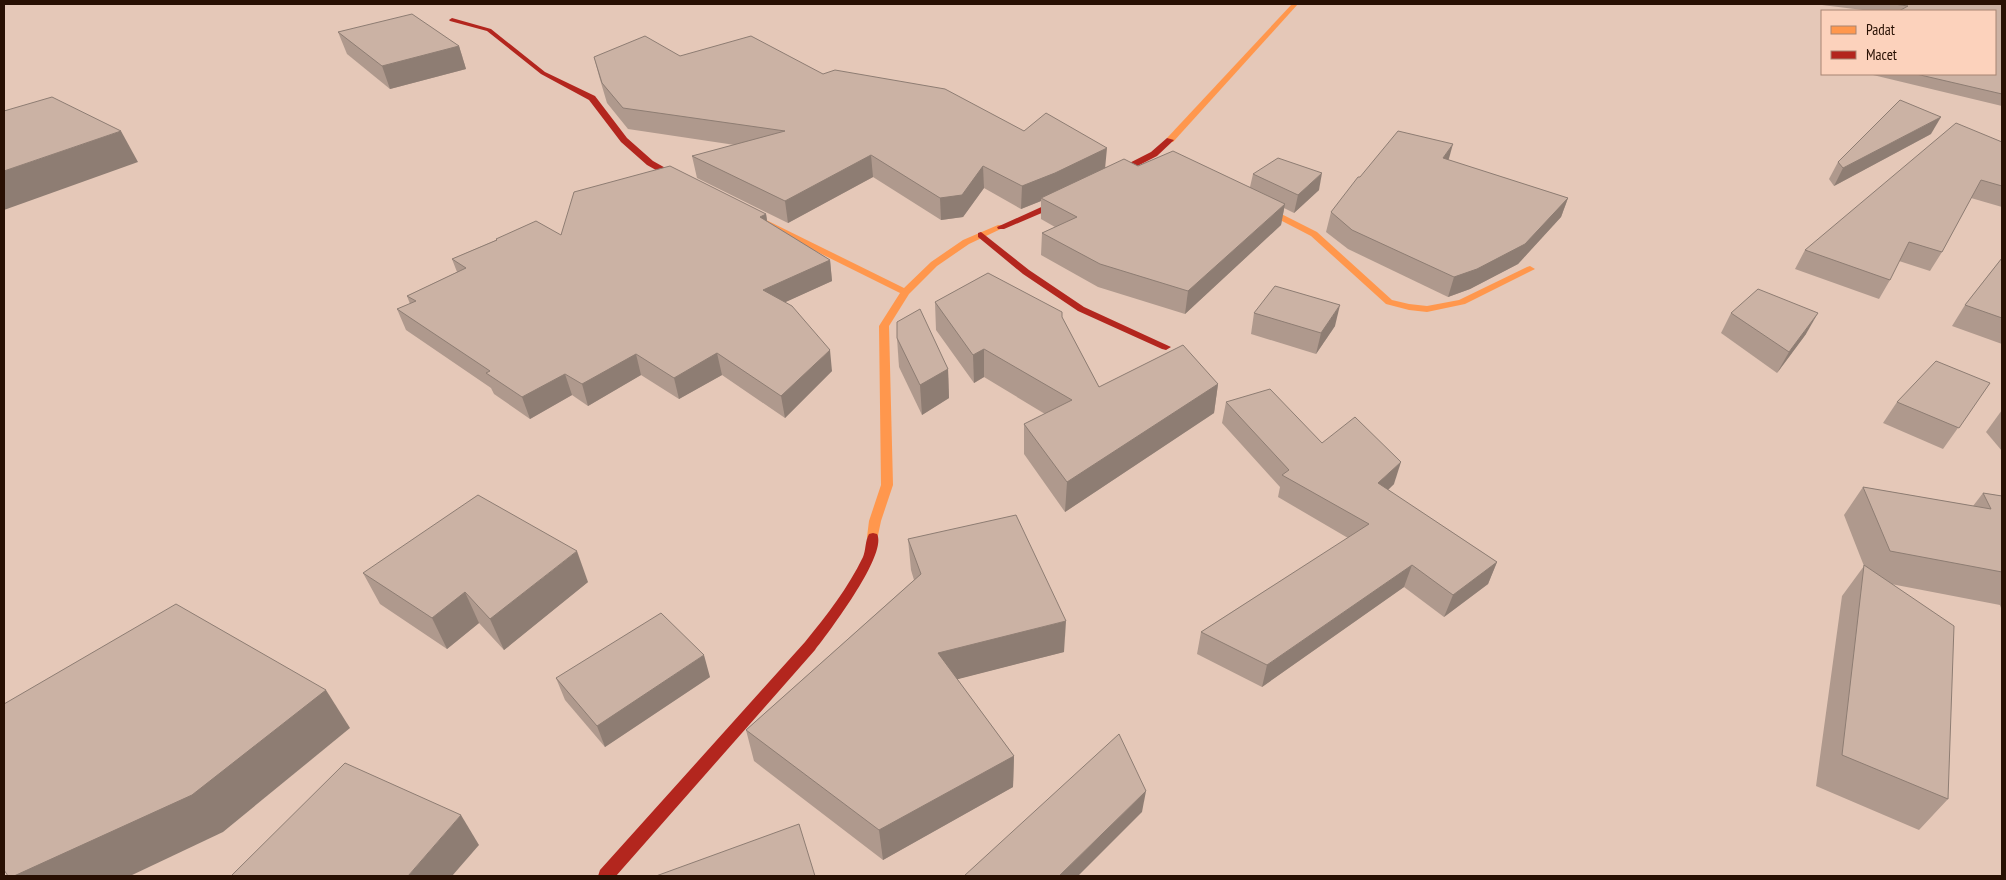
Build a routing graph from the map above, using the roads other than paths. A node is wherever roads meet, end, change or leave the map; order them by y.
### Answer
1 (1295, 4) edge
2 (452, 20) dead end
3 (706, 193) edge
4 (1240, 196) edge
5 (740, 210) edge
6 (982, 235) junction
7 (1530, 269) dead end
8 (905, 292) junction
9 (1166, 346) dead end
10 (606, 876) edge

1 - 6 street
2 - 3 street
4 - 7 street
5 - 8 street
6 - 8 street
6 - 9 street
8 - 10 street

